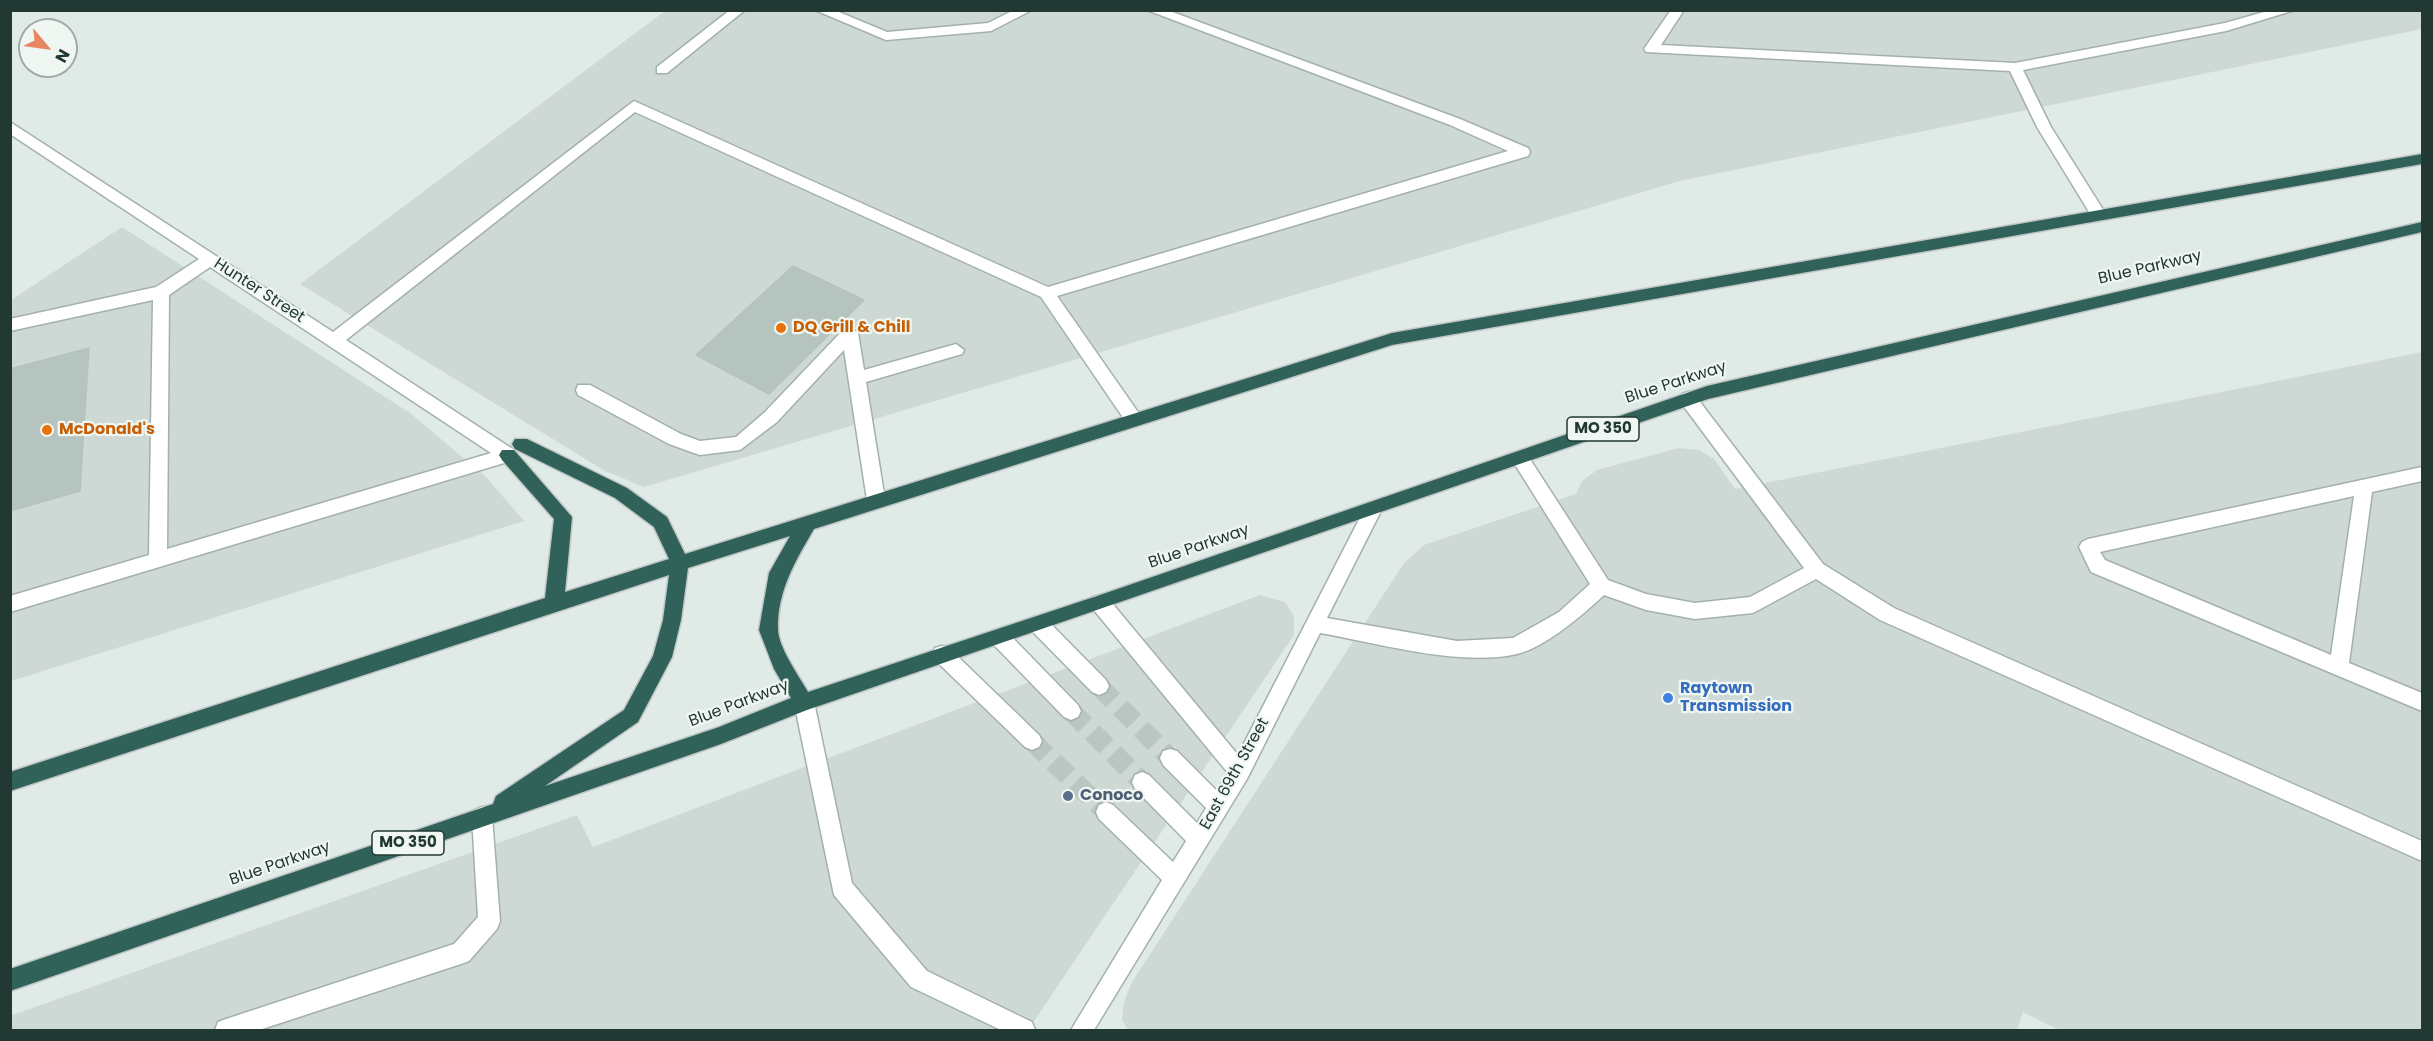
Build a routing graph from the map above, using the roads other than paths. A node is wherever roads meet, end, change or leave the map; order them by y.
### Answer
1 (739, 10) edge
2 (821, 10) edge
3 (1026, 10) edge
4 (1152, 10) edge
5 (1200, 10) edge
6 (1678, 10) edge
7 (2289, 10) edge
8 (1188, 24) junction
9 (2015, 67) junction
10 (662, 69) dead end
11 (10, 127) edge
12 (2422, 159) edge
13 (2099, 216) junction
14 (2422, 227) edge
15 (210, 259) junction
16 (161, 292) junction
17 (1047, 293) junction
18 (10, 326) edge
19 (334, 340) junction
20 (956, 350) dead end
21 (857, 378) junction
22 (584, 390) dead end
23 (1688, 399) junction
24 (1134, 420) junction
25 (514, 450) junction
26 (1520, 458) junction
27 (2422, 474) edge
28 (2364, 487) junction
29 (876, 500) junction
30 (1373, 509) junction
31 (809, 521) junction
32 (158, 560) junction
33 (680, 562) junction
34 (1816, 570) junction
35 (1601, 586) junction
36 (554, 603) junction
37 (1100, 603) junction
38 (10, 604) edge
39 (1038, 624) junction
40 (1315, 624) junction
41 (999, 637) junction
42 (942, 654) junction
43 (2339, 667) junction
44 (1099, 686) tunnel mouth
45 (804, 702) junction
46 (2422, 702) edge
47 (1071, 711) tunnel mouth
48 (1032, 741) tunnel mouth
49 (1170, 758) tunnel mouth
50 (1240, 771) junction
51 (10, 782) edge
52 (1142, 782) tunnel mouth
53 (1219, 807) junction
54 (1106, 812) tunnel mouth
55 (482, 817) junction
56 (1198, 840) junction
57 (2422, 851) edge
58 (1176, 879) junction
59 (10, 980) edge
60 (226, 1030) edge
61 (1024, 1030) edge
62 (1082, 1030) edge

1 - 10 street
2 - 3 street
4 - 8 street
5 - 8 street
6 - 9 street
7 - 9 street
8 - 17 street
9 - 13 street
11 - 15 street, Hunter Street
12 - 13 highway
13 - 24 highway
14 - 23 highway, Blue Parkway / MO 350
15 - 16 street
15 - 19 street, Hunter Street
16 - 18 street
16 - 32 street
17 - 19 street
17 - 24 street
19 - 25 street, Hunter Street
20 - 21 street
21 - 22 street
21 - 29 street
23 - 26 highway, Blue Parkway / MO 350
23 - 34 street
24 - 29 highway
25 - 32 street
25 - 33 highway
25 - 36 highway
26 - 30 highway, Blue Parkway / MO 350
26 - 35 street
27 - 28 street
28 - 43 street
28 - 43 street
29 - 31 highway
30 - 37 highway, Blue Parkway / MO 350
30 - 40 street, East 69th Street
31 - 33 highway
31 - 45 highway
32 - 38 street
33 - 36 highway
33 - 55 highway
34 - 35 street
34 - 57 street
35 - 40 street
36 - 51 highway
37 - 39 highway, Blue Parkway / MO 350
37 - 50 street
39 - 41 highway, Blue Parkway / MO 350
39 - 44 street
40 - 50 street, East 69th Street
41 - 42 highway, Blue Parkway / MO 350
41 - 47 street
42 - 45 highway, Blue Parkway / MO 350
42 - 48 street
43 - 46 street
45 - 55 highway, Blue Parkway / MO 350
45 - 61 street
49 - 53 street
50 - 53 street, East 69th Street
52 - 56 street
53 - 56 street, East 69th Street
54 - 58 street
55 - 59 highway, Blue Parkway / MO 350
55 - 60 street
56 - 58 street, East 69th Street
58 - 62 street, East 69th Street

